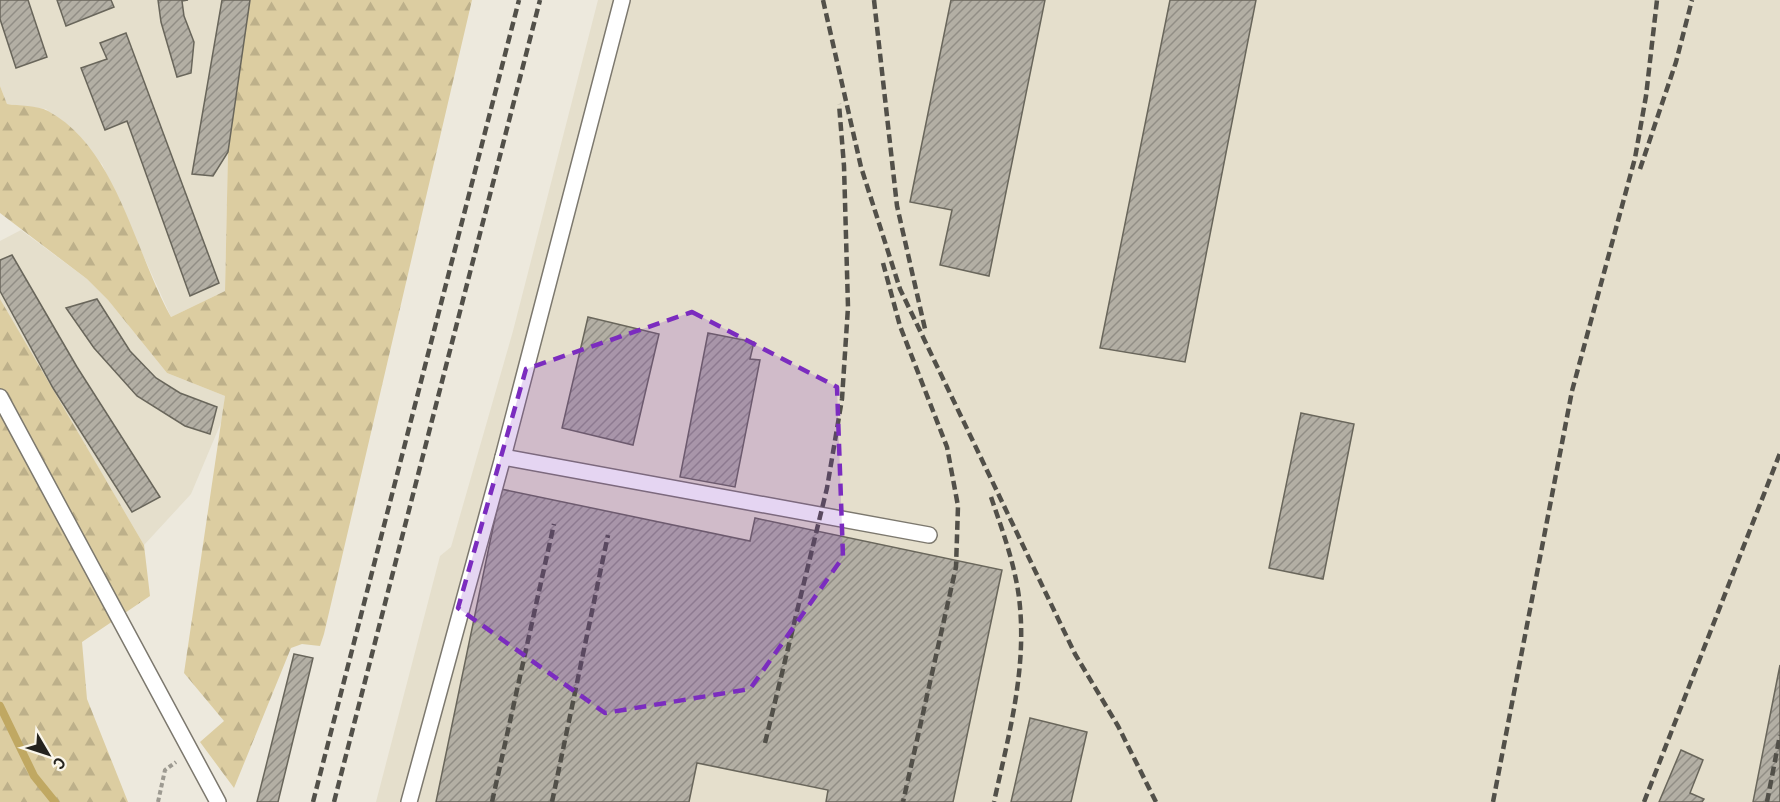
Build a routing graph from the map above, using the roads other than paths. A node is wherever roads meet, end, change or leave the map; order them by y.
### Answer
1 (622, 0) edge
2 (0, 397) edge
3 (503, 457) junction
4 (929, 535) dead end
5 (218, 802) edge
6 (409, 802) edge

1 - 3 lane
2 - 5 lane
3 - 4 lane
3 - 6 lane

